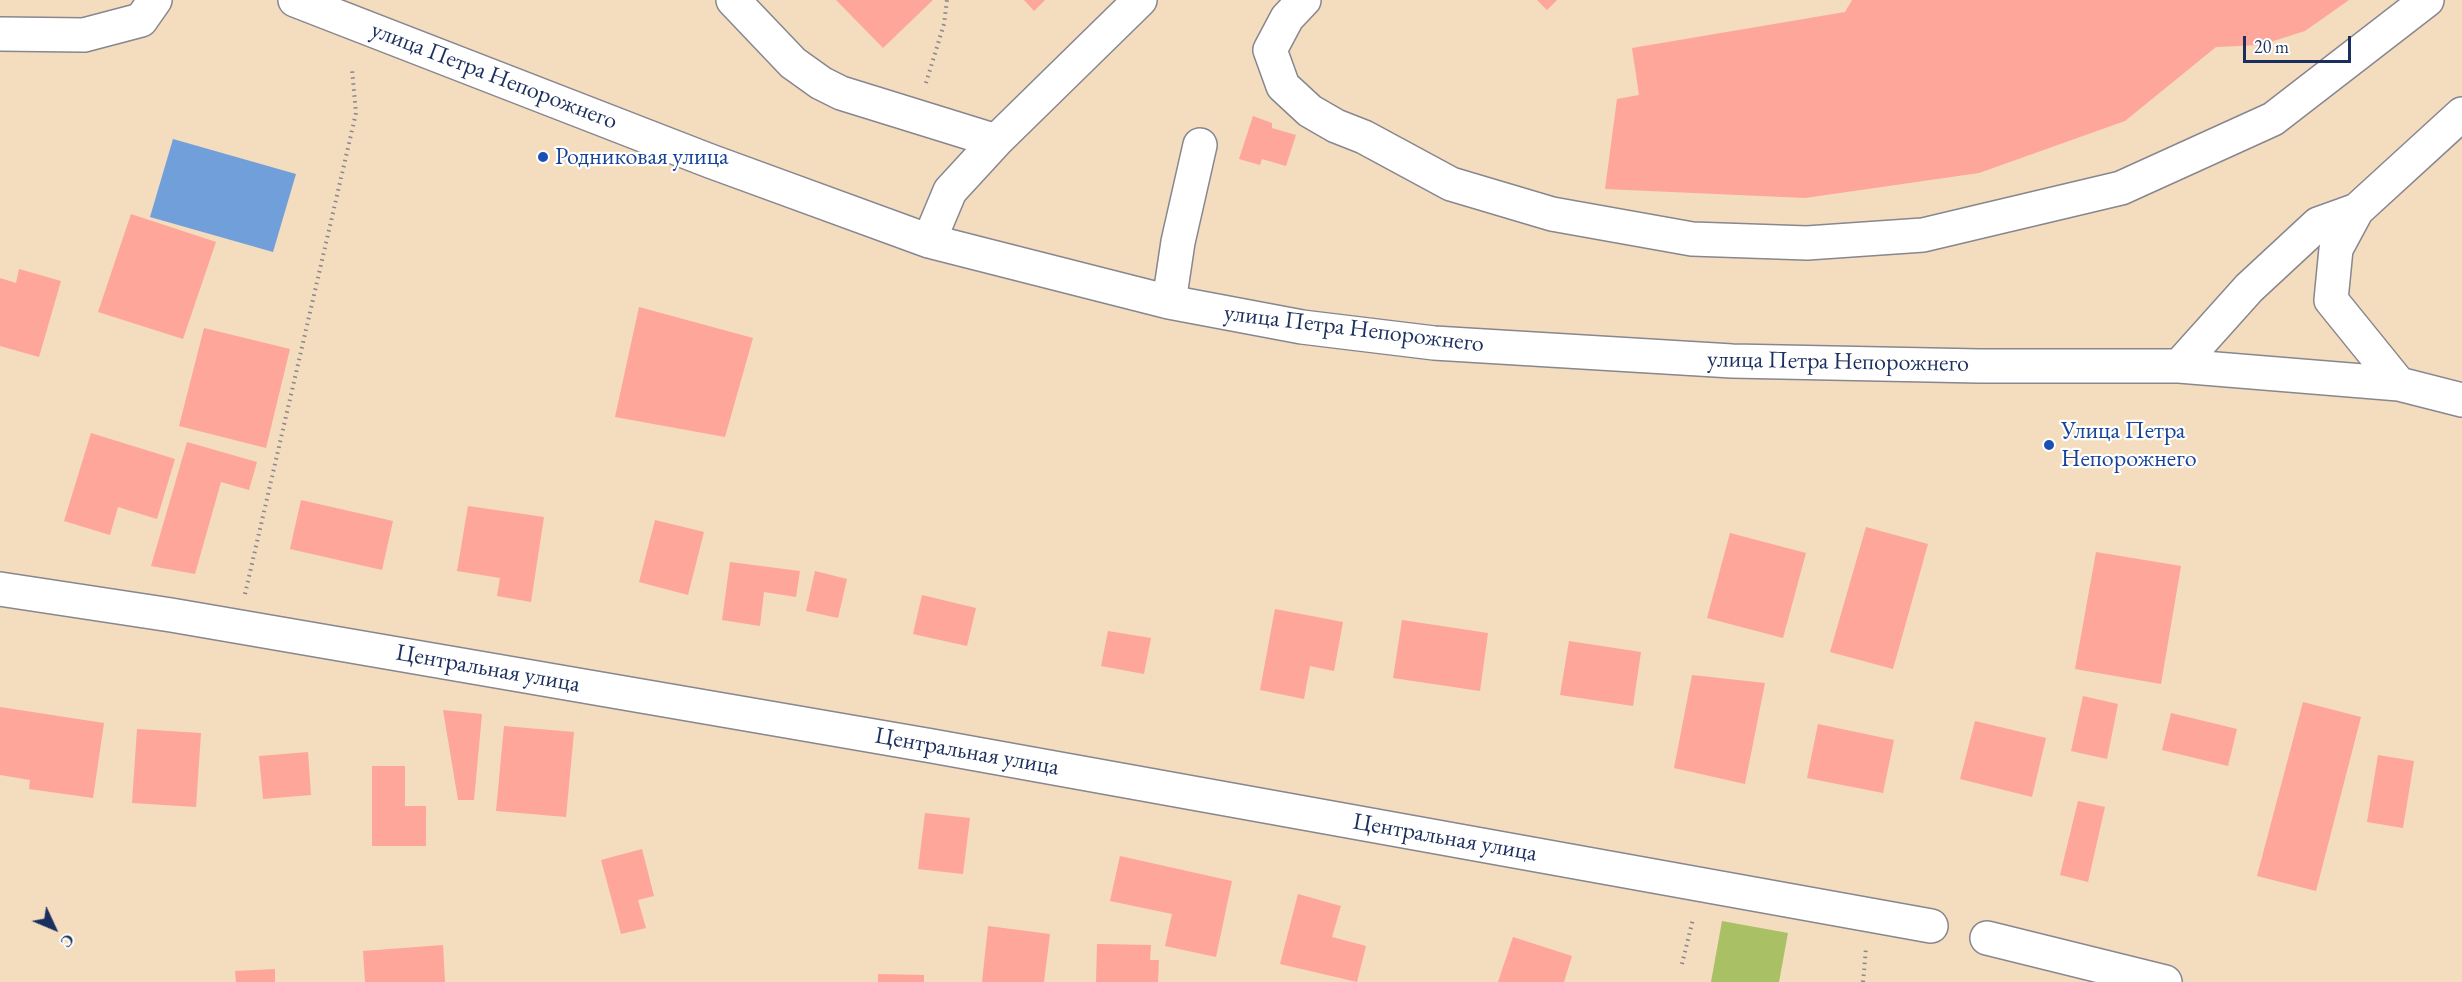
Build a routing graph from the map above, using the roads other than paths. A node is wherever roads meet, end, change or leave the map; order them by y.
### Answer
1 (155, 0) edge
2 (295, 0) edge
3 (733, 0) edge
4 (1140, 0) edge
5 (1304, 0) edge
6 (2427, 0) edge
7 (0, 34) edge
8 (2462, 114) edge
9 (996, 141) junction
10 (1200, 145) dead end
11 (2356, 210) junction
12 (929, 241) junction
13 (1169, 302) junction
14 (2179, 366) junction
15 (2399, 384) junction
16 (2462, 400) edge
17 (0, 589) edge
18 (1931, 926) dead end
19 (1987, 938) dead end
20 (2165, 982) edge

1 - 7 street
2 - 12 street, улица Петра Непорожнего
3 - 9 street
4 - 9 street
5 - 6 street
8 - 11 street
9 - 12 street
10 - 13 street
11 - 14 street
11 - 15 street
12 - 13 street, улица Петра Непорожнего
13 - 14 street, улица Петра Непорожнего
14 - 15 street, улица Петра Непорожнего
15 - 16 street, улица Петра Непорожнего
17 - 18 street, Центральная улица
19 - 20 street

